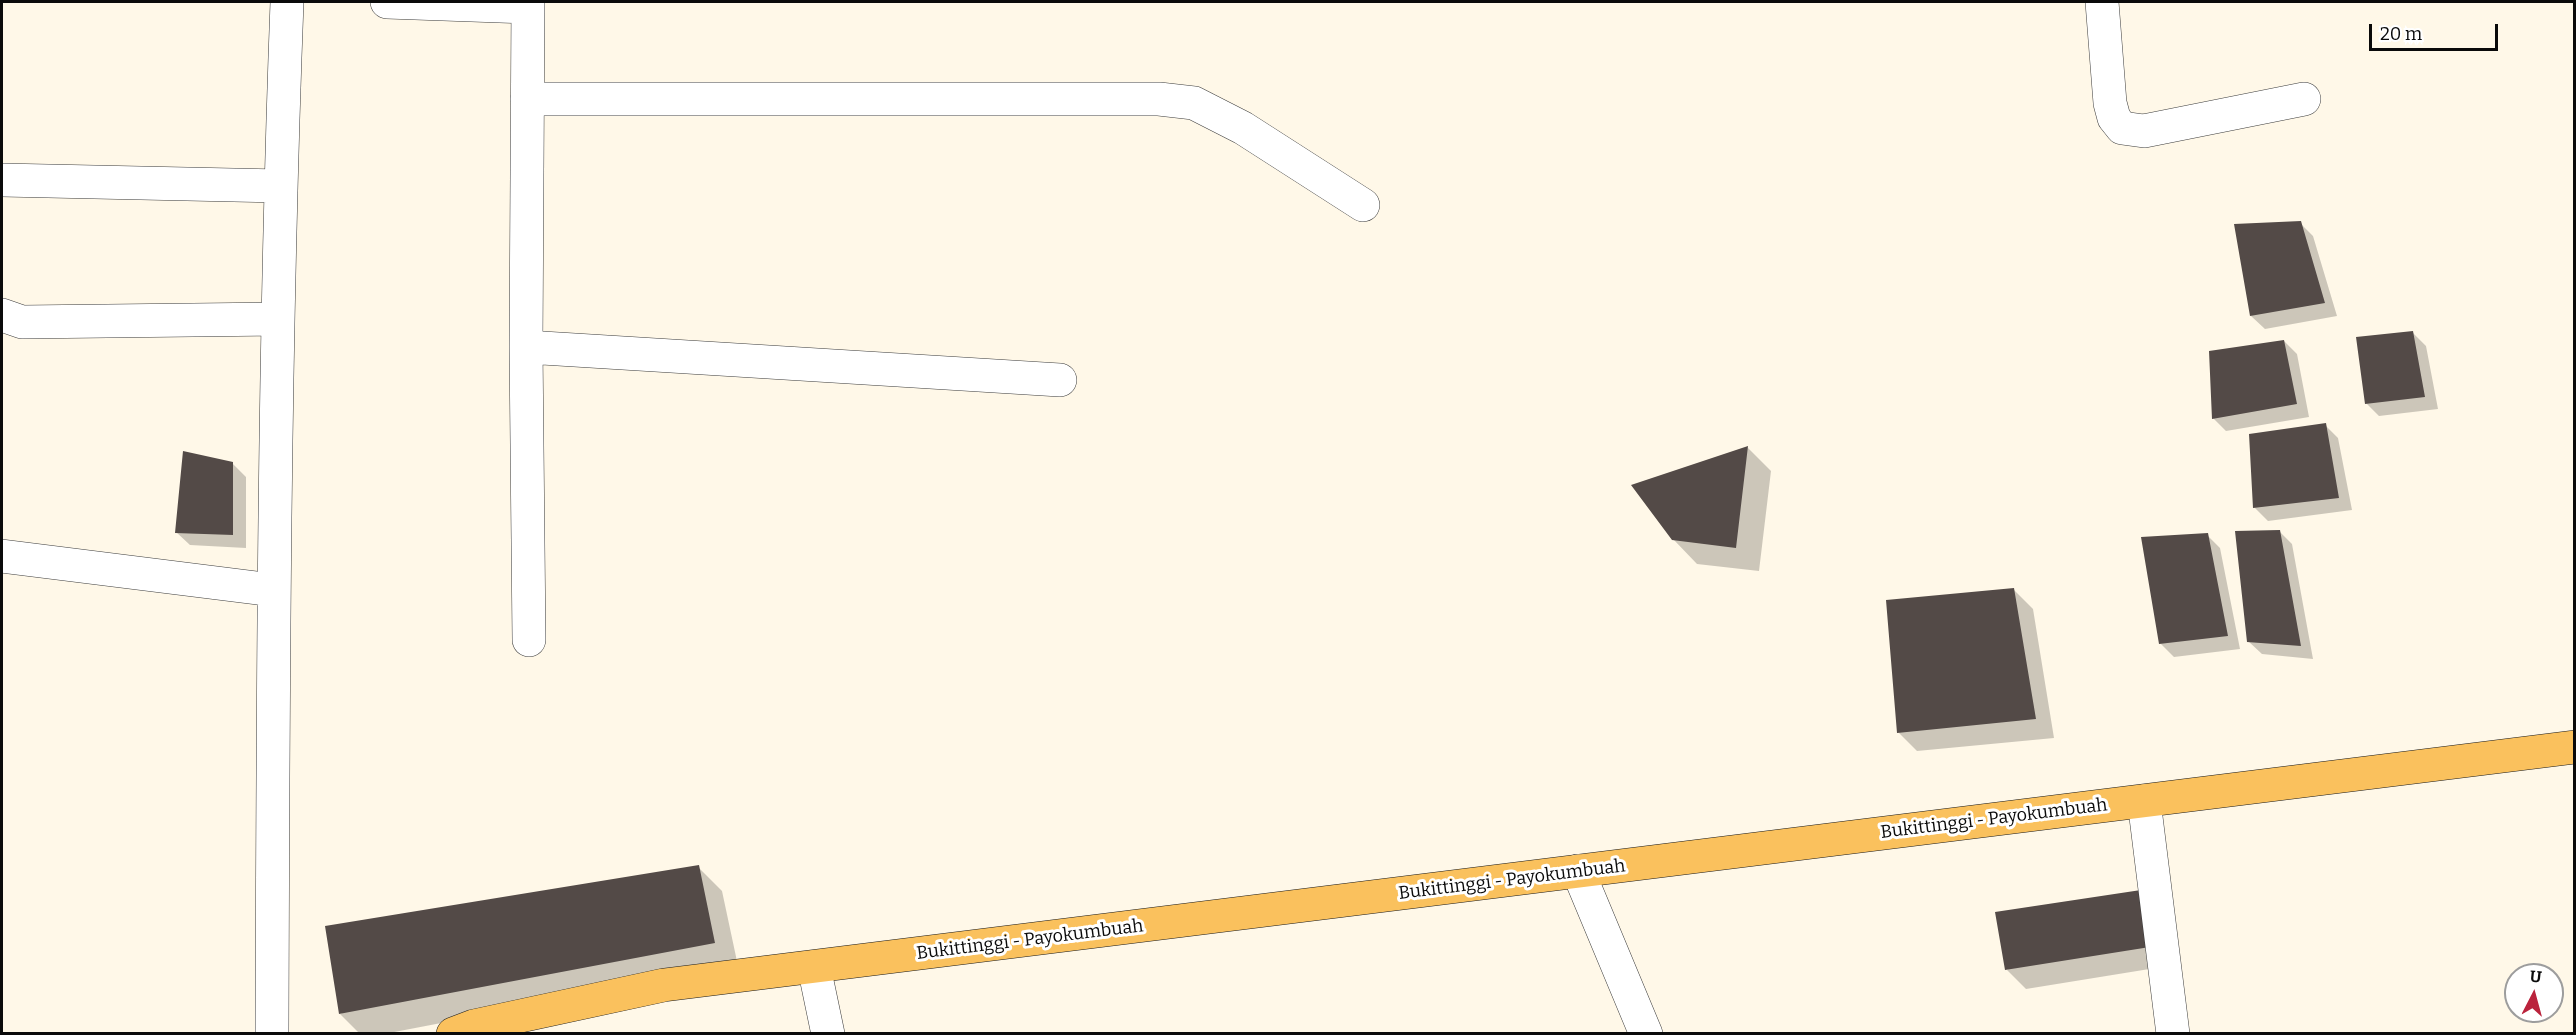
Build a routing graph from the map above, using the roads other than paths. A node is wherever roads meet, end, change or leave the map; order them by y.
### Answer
1 (287, 2) edge
2 (387, 2) edge
3 (2103, 2) edge
4 (528, 4) edge
5 (527, 99) junction
6 (2304, 99) dead end
7 (2, 180) edge
8 (280, 186) junction
9 (1362, 205) dead end
10 (2, 315) edge
11 (278, 319) junction
12 (526, 347) junction
13 (1060, 380) dead end
14 (2, 556) edge
15 (273, 590) junction
16 (529, 640) dead end
17 (2574, 747) edge
18 (2144, 801) junction
19 (1578, 871) junction
20 (814, 967) junction
21 (272, 1034) edge
22 (453, 1034) edge
23 (828, 1034) edge
24 (1646, 1034) edge
25 (2173, 1034) edge

1 - 8 street
2 - 4 street
3 - 6 street
4 - 5 street
5 - 9 street
5 - 12 street
7 - 8 street
8 - 11 street
10 - 11 street
11 - 15 street
12 - 13 street
12 - 16 street
14 - 15 street
15 - 21 street
17 - 18 main road, Bukittinggi - Payokumbuah
18 - 19 main road, Bukittinggi - Payokumbuah
18 - 25 street
19 - 20 main road, Bukittinggi - Payokumbuah
19 - 24 street
20 - 22 main road, Bukittinggi - Payokumbuah
20 - 23 street

